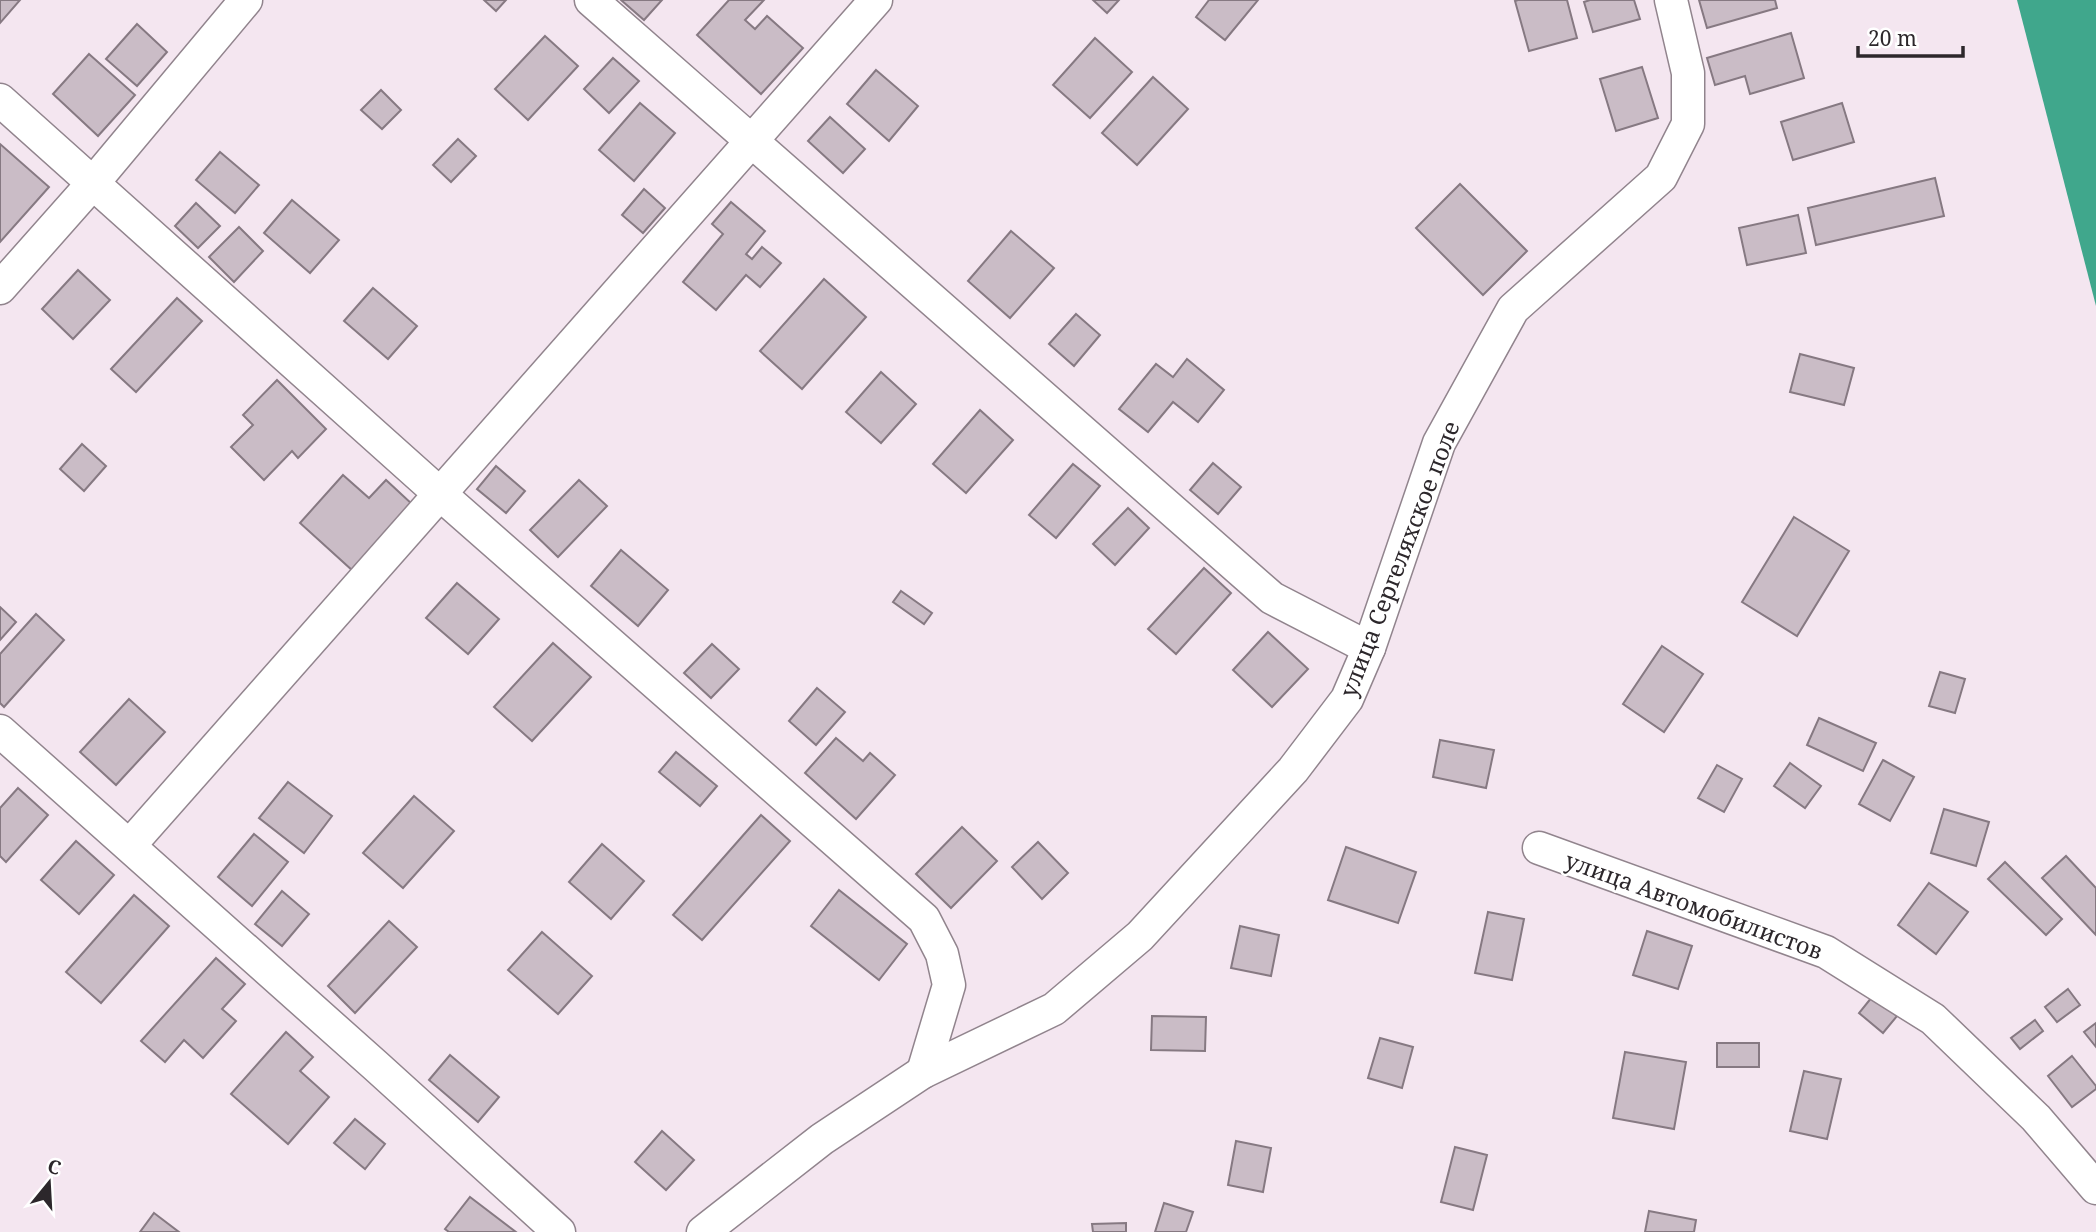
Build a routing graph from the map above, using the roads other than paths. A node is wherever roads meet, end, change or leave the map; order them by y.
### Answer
1 (246, 0) edge
2 (592, 0) edge
3 (876, 0) edge
4 (1671, 0) edge
5 (0, 100) edge
6 (751, 141) junction
7 (93, 183) junction
8 (0, 288) edge
9 (440, 494) junction
10 (1369, 648) junction
11 (0, 731) edge
12 (130, 845) junction
13 (1539, 848) dead end
14 (923, 1072) junction
15 (2096, 1188) edge
16 (559, 1232) edge
17 (703, 1232) edge

1 - 7 street
2 - 6 street
3 - 6 street
4 - 10 street, улица Сергеляхское поле
5 - 7 street
6 - 9 street
6 - 10 street
7 - 8 street
7 - 9 street
9 - 12 street
9 - 14 street
10 - 14 street, улица Сергеляхское поле
11 - 12 street
12 - 16 street
13 - 15 street, улица Автомобилистов
14 - 17 street, улица Сергеляхское поле

